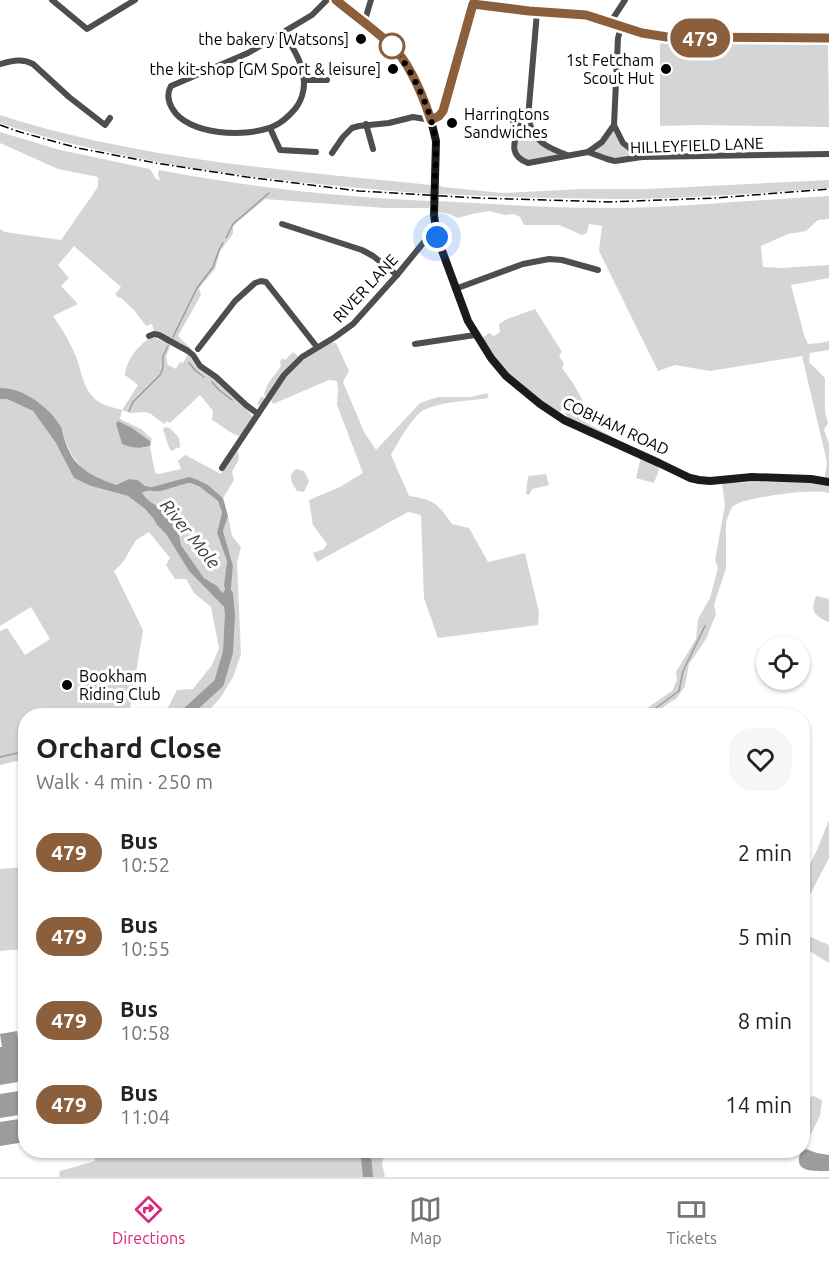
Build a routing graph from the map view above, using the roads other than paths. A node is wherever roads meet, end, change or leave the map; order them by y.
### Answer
1 (52, 0) edge
2 (135, 0) edge
3 (327, 0) edge
4 (336, 0) edge
5 (371, 0) edge
6 (625, 0) edge
7 (474, 2) edge
8 (537, 12) junction
9 (364, 23) junction
10 (609, 23) junction
11 (621, 27) junction
12 (283, 32) junction
13 (829, 38) edge
14 (0, 64) edge
15 (304, 80) junction
16 (327, 80) dead end
17 (527, 111) junction
18 (110, 118) dead end
19 (431, 120) junction
20 (366, 124) junction
21 (614, 125) junction
22 (270, 128) junction
23 (373, 149) dead end
24 (316, 152) dead end
25 (588, 152) junction
26 (332, 153) dead end
27 (829, 154) edge
28 (567, 155) junction
29 (642, 158) junction
30 (282, 224) dead end
31 (437, 237) junction
32 (598, 270) dead end
33 (397, 275) junction
34 (455, 289) junction
35 (475, 335) junction
36 (149, 336) dead end
37 (415, 344) dead end
38 (317, 347) junction
39 (198, 349) dead end
40 (258, 414) junction
41 (222, 468) dead end
42 (829, 482) edge

1 - 2 street
3 - 12 street
4 - 9 street, COBHAM ROAD
5 - 9 street
6 - 10 street
7 - 8 street
7 - 19 street
8 - 10 street
8 - 17 street, HILLEYFIELD LANE
9 - 19 street, COBHAM ROAD
10 - 11 street
11 - 13 street
11 - 21 street
12 - 15 street
12 - 22 street
14 - 18 street
15 - 16 street
15 - 22 street
17 - 28 street, HILLEYFIELD LANE
17 - 28 street, HILLEYFIELD LANE
19 - 20 street
19 - 31 street, COBHAM ROAD
20 - 23 street
20 - 26 street
21 - 25 street
21 - 29 street
22 - 24 street
25 - 28 street, HILLEYFIELD LANE
25 - 29 street, HILLEYFIELD LANE
27 - 29 street, HILLEYFIELD LANE
30 - 33 street
31 - 33 street, RIVER LANE
31 - 34 street, COBHAM ROAD
32 - 34 street
33 - 38 street, RIVER LANE
34 - 35 street, COBHAM ROAD
35 - 37 street
35 - 42 street, COBHAM ROAD
36 - 40 street
38 - 39 street
38 - 40 street, RIVER LANE
40 - 41 street, RIVER LANE

